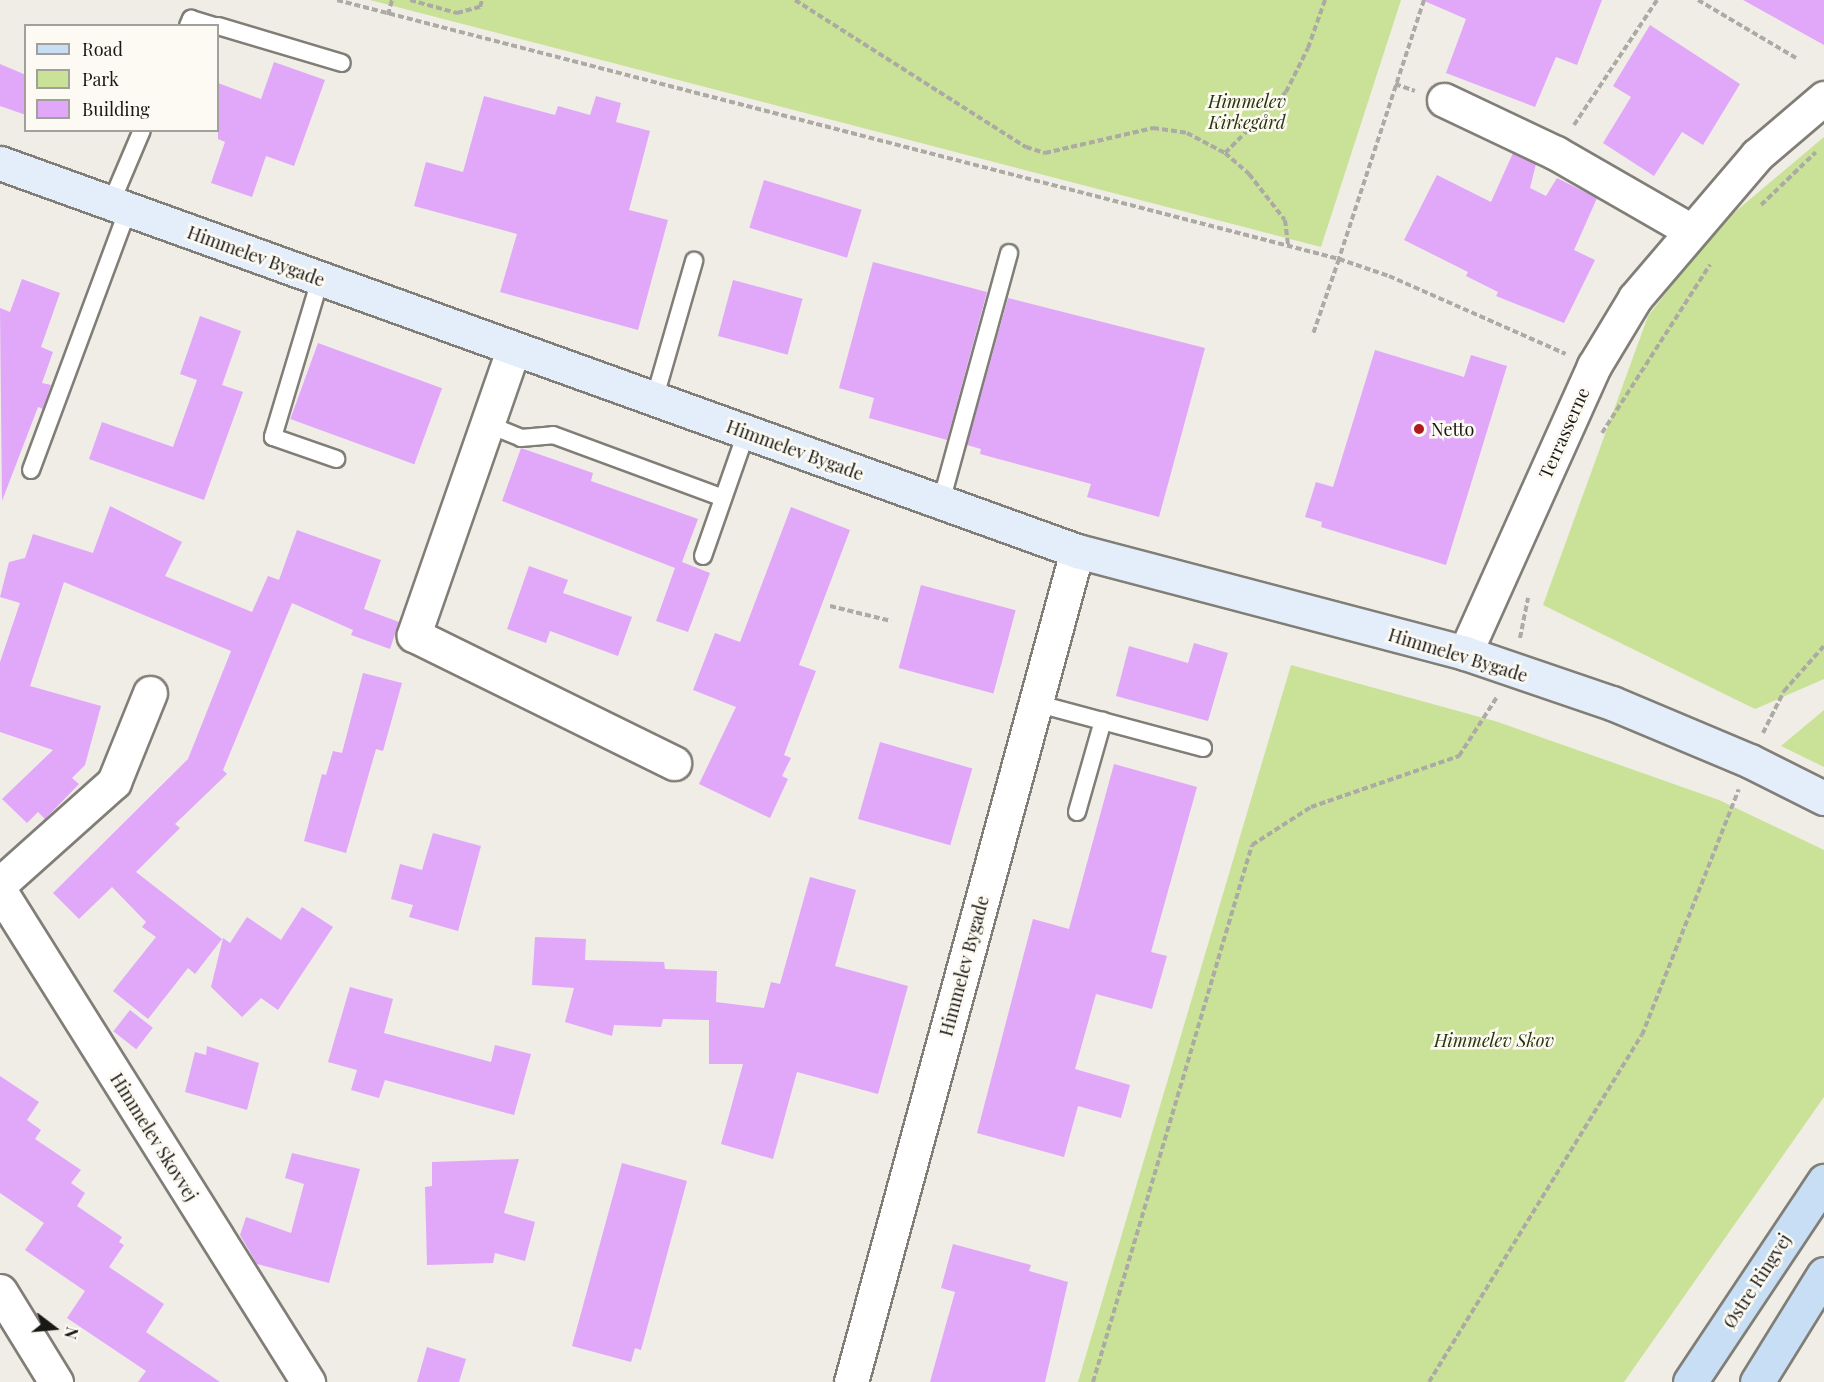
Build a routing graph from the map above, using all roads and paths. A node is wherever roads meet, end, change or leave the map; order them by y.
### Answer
1 (337, 0) edge
2 (392, 0) edge
3 (410, 0) edge
4 (482, 0) edge
5 (795, 0) edge
6 (1325, 0) edge
7 (1424, 0) edge
8 (1657, 0) edge
9 (1698, 0) edge
10 (388, 15) junction
11 (189, 24) edge
12 (209, 24) edge
13 (219, 27) edge
14 (1796, 58) dead end
15 (342, 63) dead end
16 (1824, 98) edge
17 (1444, 100) dead end
18 (141, 132) edge
19 (1824, 144) edge
20 (1225, 153) junction
21 (1556, 153) junction
22 (0, 163) edge
23 (119, 206) junction
24 (1759, 207) dead end
25 (1690, 230) junction
26 (1287, 246) junction
27 (1009, 253) dead end
28 (1714, 258) dead end
29 (1339, 259) junction
30 (694, 261) dead end
31 (320, 280) junction
32 (1313, 334) dead end
33 (513, 350) junction
34 (1594, 366) junction
35 (654, 400) junction
36 (487, 424) junction
37 (746, 433) junction
38 (1597, 442) dead end
39 (336, 459) dead end
40 (31, 470) dead end
41 (723, 498) junction
42 (941, 502) junction
43 (1077, 551) junction
44 (703, 556) dead end
45 (1529, 593) dead end
46 (830, 606) dead end
47 (891, 621) dead end
48 (1824, 646) edge
49 (1465, 653) junction
50 (1514, 672) junction
51 (150, 693) dead end
52 (1035, 703) junction
53 (1103, 721) junction
54 (1203, 748) dead end
55 (1750, 761) junction
56 (674, 763) dead end
57 (1824, 798) edge
58 (1077, 812) dead end
59 (0, 884) edge
60 (0, 891) edge
61 (1824, 1181) edge
62 (1824, 1274) edge
63 (0, 1292) edge
64 (56, 1382) edge
65 (308, 1382) edge
66 (851, 1382) edge
67 (1093, 1382) edge
68 (1429, 1382) edge
69 (1690, 1382) edge
70 (1757, 1382) edge

1 - 10 path
2 - 10 path
3 - 4 path
5 - 20 path
6 - 20 path
7 - 29 path
8 - 21 path
9 - 14 path
10 - 26 path
11 - 12 lane
13 - 15 lane
16 - 25 street, Terrasserne
17 - 21 street
18 - 23 lane
19 - 24 path
20 - 26 path
21 - 25 street
22 - 23 street, Himmelev Bygade
23 - 31 street, Himmelev Bygade
23 - 40 lane
25 - 34 street, Terrasserne
26 - 29 path
27 - 42 lane
28 - 38 path
29 - 32 path
29 - 34 path
30 - 35 lane
31 - 33 street, Himmelev Bygade
31 - 39 lane
33 - 35 street, Himmelev Bygade
33 - 36 street
34 - 49 street, Terrasserne
35 - 37 street, Himmelev Bygade
36 - 41 lane
36 - 56 street
37 - 41 lane
37 - 42 street, Himmelev Bygade
41 - 44 lane
42 - 43 street, Himmelev Bygade
43 - 49 street, Himmelev Bygade
43 - 52 street, Himmelev Bygade
45 - 50 path
46 - 47 path
48 - 55 path
49 - 50 street, Himmelev Bygade
50 - 55 street, Himmelev Bygade
50 - 67 path
51 - 59 street
52 - 53 lane
52 - 66 street, Himmelev Bygade
53 - 54 lane
53 - 58 lane
55 - 57 street, Himmelev Bygade
55 - 68 path
60 - 65 street, Himmelev Skovvej
61 - 69 main road, Østre Ringvej
62 - 70 main road
63 - 64 street

